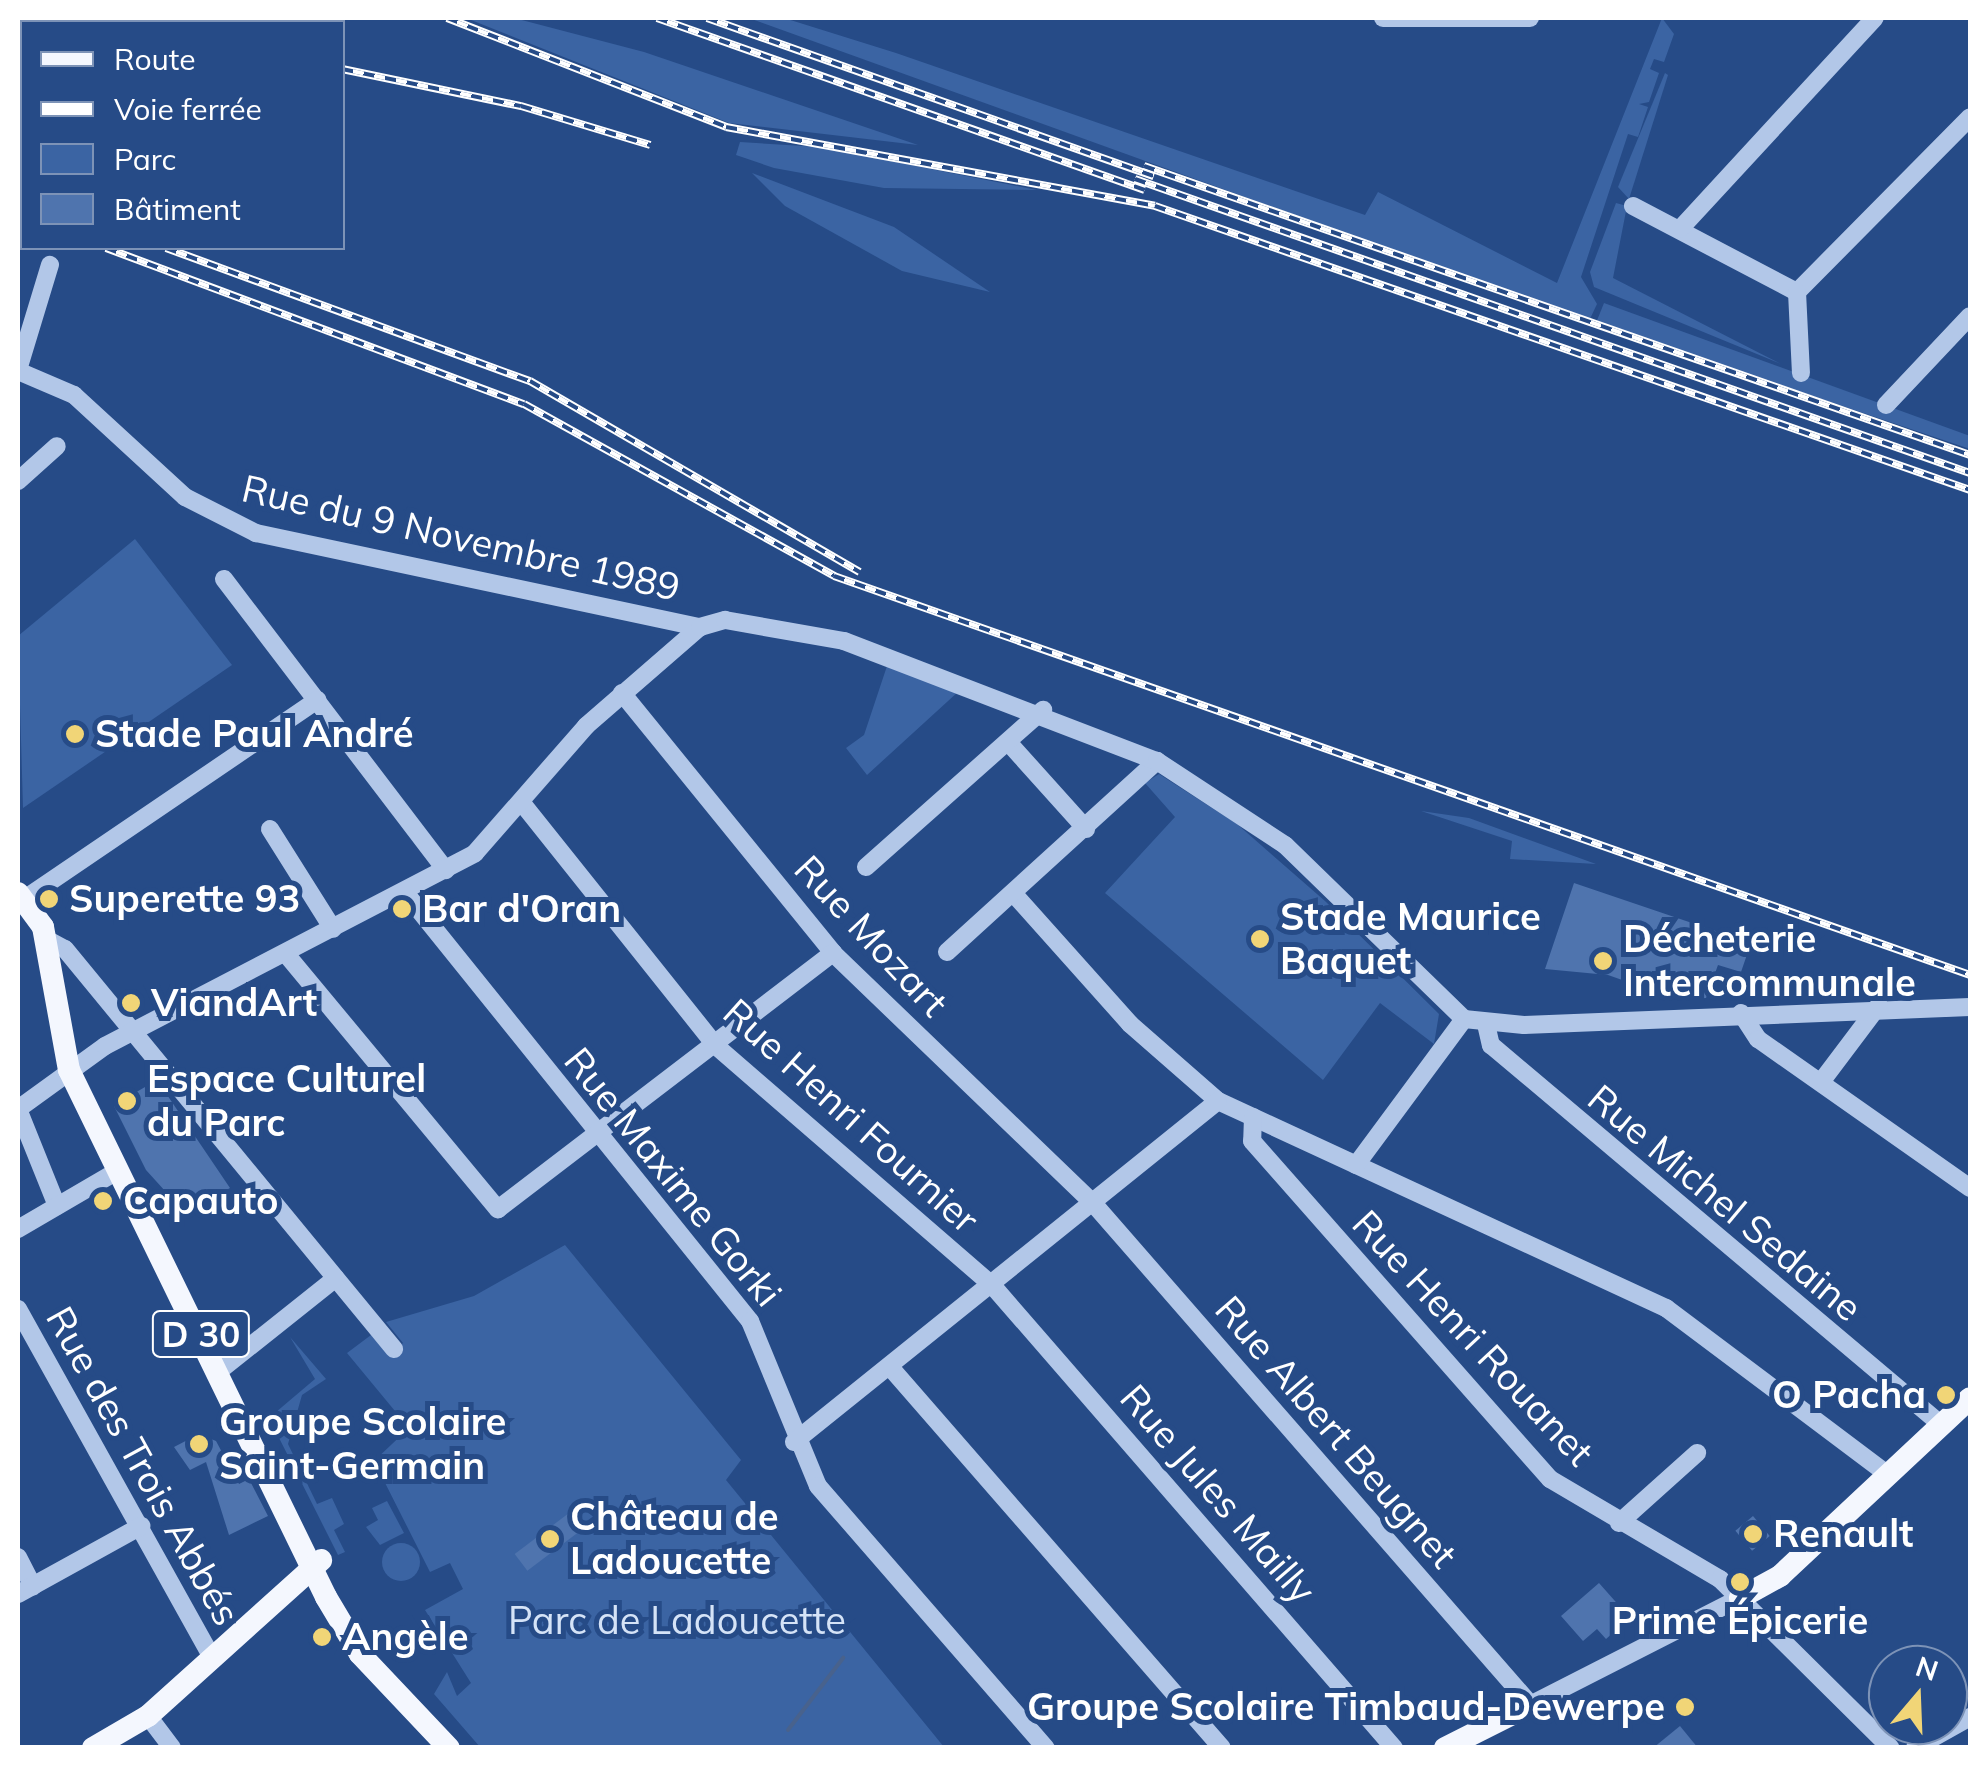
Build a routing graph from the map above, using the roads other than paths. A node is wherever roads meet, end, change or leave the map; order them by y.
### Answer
1 (1383, 18) edge
2 (1530, 18) edge
3 (1876, 18) edge
4 (1510, 19) edge
5 (1970, 117) edge
6 (1633, 206) dead end
7 (1680, 229) junction
8 (50, 265) dead end
9 (1797, 292) junction
10 (1970, 316) edge
11 (18, 371) edge
12 (1801, 373) dead end
13 (1886, 405) dead end
14 (57, 446) dead end
15 (18, 481) edge
16 (224, 579) dead end
17 (700, 626) junction
18 (622, 694) junction
19 (317, 700) junction
20 (1043, 710) junction
21 (1008, 742) junction
22 (1157, 761) junction
23 (522, 803) junction
24 (270, 828) dead end
25 (1086, 828) junction
26 (866, 867) dead end
27 (446, 870) junction
28 (1013, 893) junction
29 (406, 895) junction
30 (20, 897) edge
31 (334, 929) junction
32 (46, 938) junction
33 (948, 952) dead end
34 (286, 954) junction
35 (833, 954) junction
36 (1879, 1005) junction
37 (1970, 1008) edge
38 (1741, 1012) junction
39 (1464, 1019) junction
40 (1486, 1024) junction
41 (134, 1031) junction
42 (716, 1046) junction
43 (69, 1070) junction
44 (1821, 1082) junction
45 (1218, 1100) junction
46 (18, 1109) edge
47 (1253, 1117) junction
48 (600, 1137) junction
49 (1356, 1164) junction
50 (119, 1170) junction
51 (1970, 1188) edge
52 (1093, 1203) junction
53 (57, 1206) junction
54 (18, 1229) edge
55 (336, 1278) junction
56 (992, 1284) junction
57 (18, 1309) edge
58 (394, 1350) dead end
59 (890, 1367) junction
60 (219, 1371) junction
61 (1970, 1398) edge
62 (1937, 1421) junction
63 (794, 1442) junction
64 (1697, 1453) dead end
65 (1886, 1473) junction
66 (1619, 1523) junction
67 (142, 1526) junction
68 (18, 1557) edge
69 (318, 1564) junction
70 (25, 1590) edge
71 (1740, 1598) junction
72 (211, 1656) junction
73 (1528, 1705) junction
74 (148, 1716) junction
75 (1970, 1717) edge
76 (93, 1748) edge
77 (172, 1748) edge
78 (449, 1748) edge
79 (1046, 1748) edge
80 (1222, 1748) edge
81 (1394, 1748) edge
82 (1445, 1748) edge
83 (1892, 1748) edge
84 (1914, 1748) edge

1 - 4 street
2 - 4 street
3 - 7 street
5 - 9 street
6 - 7 street
7 - 9 street
8 - 11 street
9 - 12 street
10 - 13 street
11 - 17 street, Rue du 9 Novembre 1989
14 - 15 street
16 - 19 street
17 - 18 street
17 - 20 street, Rue du 9 Novembre 1989
18 - 23 street
18 - 35 street, Rue Mozart
19 - 27 street
19 - 30 street
20 - 21 street
20 - 22 street, Rue du 9 Novembre 1989
21 - 25 street
21 - 26 street
22 - 25 street
22 - 39 street, Rue du 9 Novembre 1989
23 - 27 street
23 - 42 street, Rue Henri Fournier
24 - 31 street
25 - 28 street
27 - 29 street
28 - 33 street
28 - 45 street
29 - 31 street
29 - 48 street, Rue Maxime Gorki
30 - 32 main road, D 30
31 - 34 street
32 - 41 street
32 - 43 main road, D 30
34 - 41 street
34 - 48 street
35 - 42 street
35 - 52 street, Rue Mozart
36 - 37 street
36 - 38 street
36 - 44 street
38 - 40 street
38 - 44 street
39 - 40 street
39 - 49 street
40 - 62 street, Rue Michel Sedaine
41 - 43 street
41 - 55 street
42 - 48 street
42 - 56 street, Rue Henri Fournier
43 - 46 street
43 - 50 main road, D 30
44 - 51 street
45 - 47 street
45 - 52 street
46 - 53 street
47 - 49 street
47 - 66 street, Rue Henri Rouanet
48 - 63 street, Rue Maxime Gorki
49 - 65 street
50 - 53 street
50 - 60 main road, D 30
52 - 56 street
52 - 73 street, Rue Albert Beugnet
53 - 54 street
55 - 58 street
55 - 60 street
56 - 59 street
56 - 81 street, Rue Jules Mailly
57 - 67 street, Rue des Trois Abbés
59 - 63 street
59 - 80 street
60 - 69 main road, D 30
61 - 62 main road
62 - 65 main road
63 - 79 street, Rue Maxime Gorki
64 - 66 street
65 - 71 main road
66 - 71 street, Rue Henri Rouanet
67 - 70 street
67 - 72 street, Rue des Trois Abbés
68 - 70 street
69 - 72 main road
69 - 78 main road, D 30
71 - 73 street
71 - 83 street, Rue Henri Rouanet
72 - 74 main road
73 - 82 main road
74 - 76 main road
74 - 77 street
75 - 84 street

